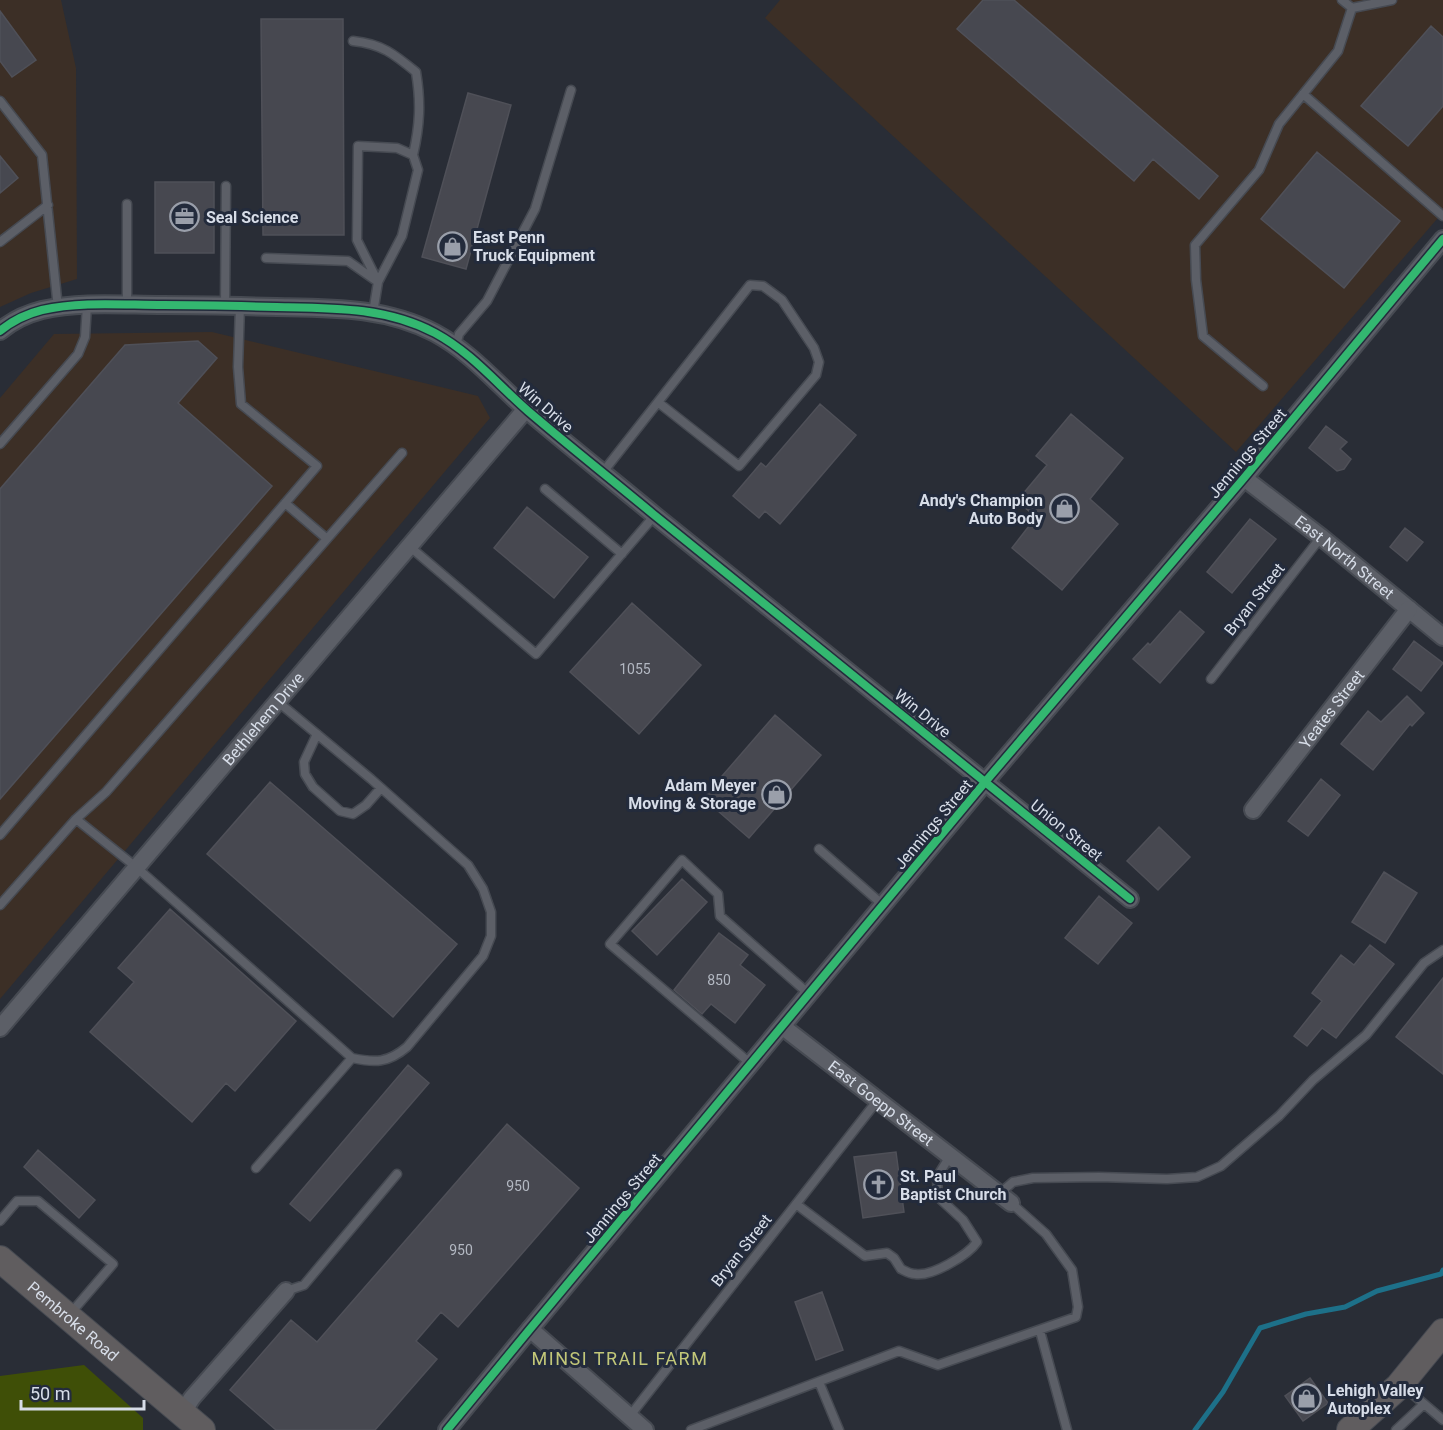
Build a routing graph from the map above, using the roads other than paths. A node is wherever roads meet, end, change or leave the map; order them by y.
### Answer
1 (1342, 0) edge
2 (1392, 0) edge
3 (1352, 8) junction
4 (353, 41) dead end
5 (571, 90) dead end
6 (1303, 94) junction
7 (0, 101) edge
8 (413, 155) junction
9 (226, 186) dead end
10 (127, 204) dead end
11 (48, 205) junction
12 (1443, 216) edge
13 (1443, 239) edge
14 (0, 242) edge
15 (266, 258) dead end
16 (378, 282) junction
17 (87, 305) junction
18 (127, 305) junction
19 (232, 306) junction
20 (58, 308) junction
21 (373, 312) junction
22 (0, 331) edge
23 (456, 345) junction
24 (1263, 387) dead end
25 (659, 403) junction
26 (525, 409) junction
27 (0, 444) edge
28 (402, 453) dead end
29 (603, 472) junction
30 (1244, 478) junction
31 (545, 489) dead end
32 (285, 503) junction
33 (655, 515) junction
34 (1321, 537) junction
35 (326, 538) junction
36 (409, 546) junction
37 (622, 554) junction
38 (1409, 609) junction
39 (1443, 638) edge
40 (1210, 679) dead end
41 (277, 701) junction
42 (317, 734) junction
43 (986, 781) junction
44 (381, 788) junction
45 (1253, 810) dead end
46 (76, 819) junction
47 (0, 835) edge
48 (819, 849) dead end
49 (136, 867) junction
50 (1130, 899) dead end
51 (0, 905) edge
52 (883, 905) junction
53 (1443, 950) edge
54 (809, 995) junction
55 (783, 1027) junction
56 (0, 1028) edge
57 (352, 1058) junction
58 (752, 1064) junction
59 (877, 1101) junction
60 (950, 1156) junction
61 (255, 1168) dead end
62 (397, 1174) dead end
63 (1005, 1198) junction
64 (796, 1204) junction
65 (0, 1221) edge
66 (0, 1259) edge
67 (286, 1291) joint
68 (68, 1316) junction
69 (530, 1329) junction
70 (1040, 1331) junction
71 (1443, 1332) edge
72 (819, 1382) junction
73 (1401, 1384) junction
74 (1424, 1404) junction
75 (182, 1413) junction
76 (1443, 1420) edge
77 (636, 1425) edge
78 (202, 1430) edge
79 (447, 1430) edge
80 (690, 1430) edge
81 (839, 1430) edge
82 (1067, 1430) edge
83 (1350, 1430) edge
84 (1396, 1430) edge

1 - 3 lane
2 - 3 lane
3 - 6 lane
4 - 8 lane
5 - 23 lane
6 - 12 lane
6 - 24 lane
7 - 11 lane
8 - 16 lane
8 - 16 lane
9 - 19 lane
10 - 18 lane
11 - 14 lane
11 - 20 lane
13 - 30 street, Jennings Street
15 - 16 lane
16 - 21 lane
17 - 18 street, Win Drive
17 - 20 street, Win Drive
17 - 27 lane
18 - 19 street, Win Drive
19 - 21 street, Win Drive
19 - 32 lane
20 - 22 street, Win Drive
21 - 23 street, Win Drive
23 - 26 street, Win Drive
25 - 25 lane
25 - 29 lane
26 - 29 street, Win Drive
26 - 36 street, Bethlehem Drive
28 - 35 lane
29 - 33 street, Win Drive
30 - 34 street, East North Street
30 - 43 street, Jennings Street
31 - 37 lane
32 - 35 lane
32 - 47 lane
33 - 37 lane
33 - 43 street, Win Drive
34 - 38 street, East North Street
34 - 40 lane, Bryan Street
35 - 46 lane
36 - 37 lane
36 - 41 street, Bethlehem Drive
38 - 39 street, East North Street
38 - 45 street, Yeates Street
41 - 42 lane
41 - 49 street, Bethlehem Drive
42 - 44 lane
42 - 44 lane
43 - 50 street, Union Street
43 - 52 street, Jennings Street
44 - 57 lane
46 - 49 lane
46 - 51 lane
48 - 52 lane
49 - 56 street, Bethlehem Drive
49 - 57 lane
52 - 54 street, Jennings Street
53 - 63 lane
54 - 55 street, Jennings Street
54 - 58 lane
55 - 58 street, Jennings Street
55 - 59 street, East Goepp Street
57 - 61 lane
58 - 69 street, Jennings Street
59 - 60 street, East Goepp Street
59 - 64 lane, Bryan Street
60 - 63 street, East Goepp Street
60 - 64 lane
62 - 67 lane
63 - 70 lane, East Goepp Street
64 - 77 lane, Bryan Street
65 - 68 lane
66 - 68 main road, Pembroke Road
67 - 75 street
68 - 75 main road, Pembroke Road
69 - 77 street
69 - 79 street, Jennings Street
70 - 72 lane, East Goepp Street
70 - 82 lane
71 - 73 main road
72 - 80 lane
72 - 81 lane
73 - 74 lane
73 - 83 main road
74 - 76 lane
74 - 84 lane
75 - 78 main road, Pembroke Road

